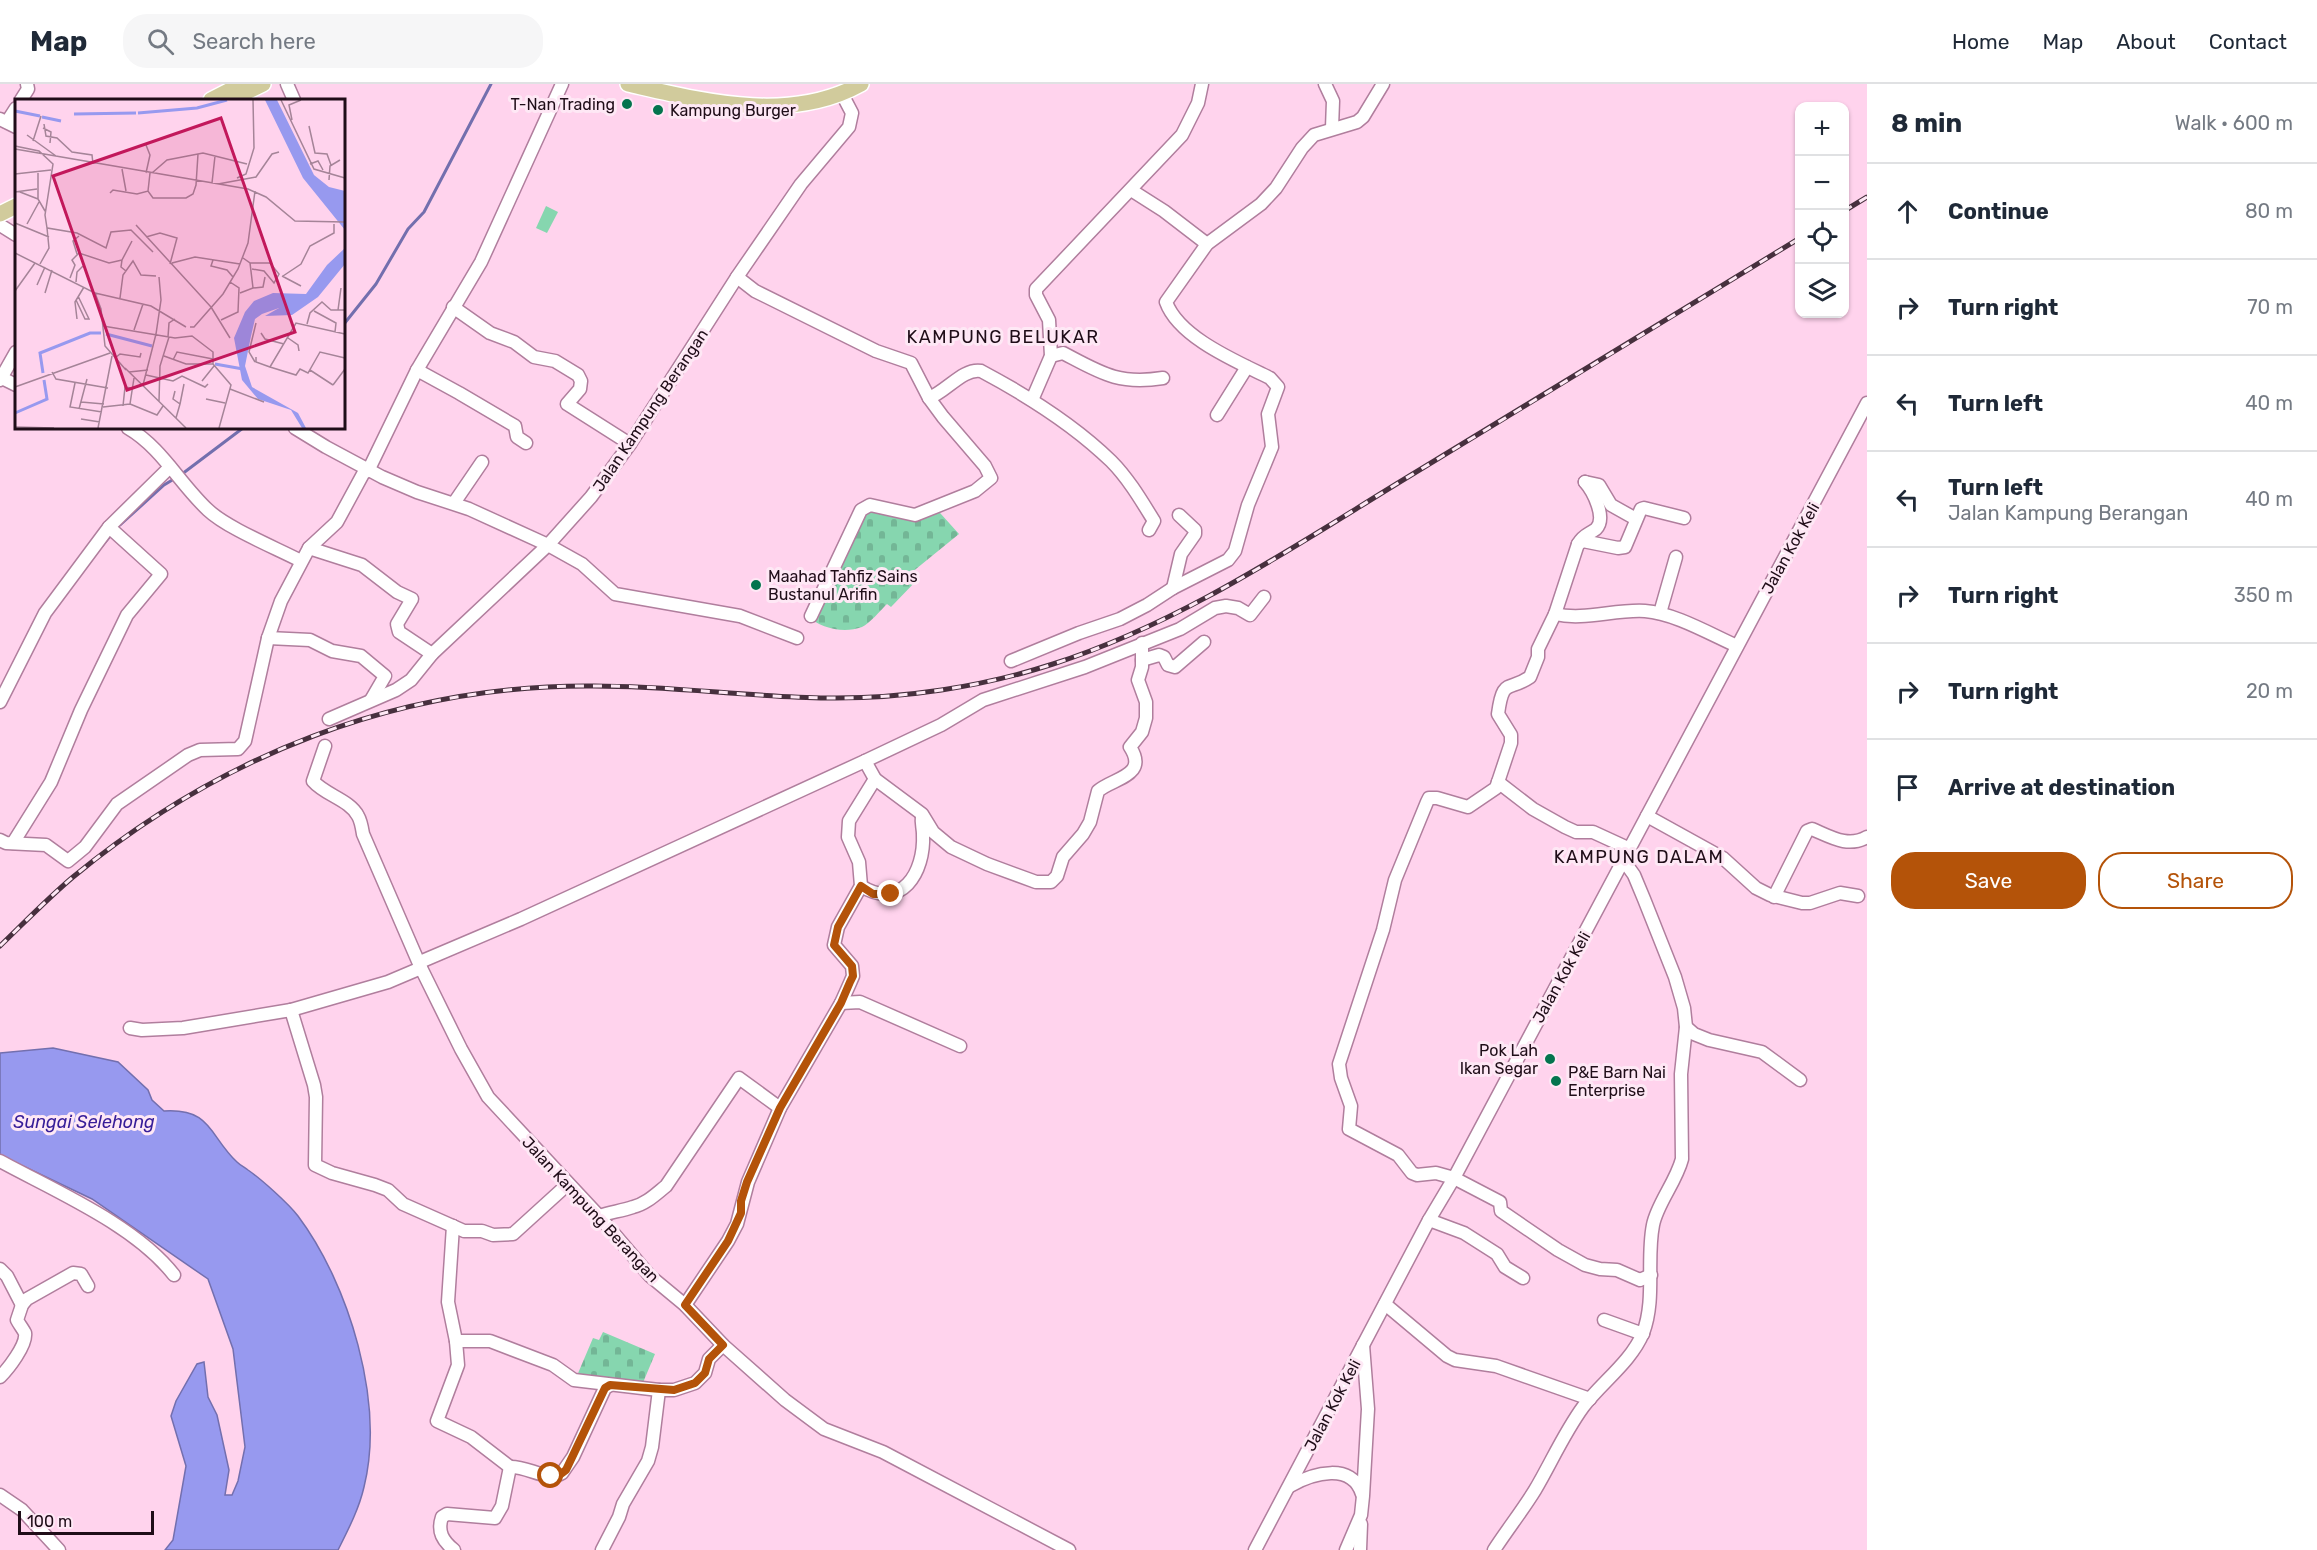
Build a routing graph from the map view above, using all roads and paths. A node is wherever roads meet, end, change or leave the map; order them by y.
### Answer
1 (27, 84) edge
2 (263, 84) edge
3 (274, 84) edge
4 (286, 84) edge
5 (562, 84) edge
6 (628, 84) edge
7 (861, 84) edge
8 (1202, 84) edge
9 (1325, 84) edge
10 (1383, 84) edge
11 (244, 88) edge
12 (842, 94) junction
13 (22, 99) edge
14 (214, 99) edge
15 (232, 99) edge
16 (294, 99) edge
17 (1332, 128) junction
18 (1131, 190) junction
19 (15, 206) edge
20 (0, 214) edge
21 (0, 225) edge
22 (15, 234) edge
23 (1207, 244) junction
24 (737, 277) junction
25 (453, 307) junction
26 (15, 354) edge
27 (1051, 356) junction
28 (1247, 367) junction
29 (417, 370) junction
30 (0, 378) edge
31 (1163, 378) dead end
32 (15, 385) edge
33 (929, 398) junction
34 (1032, 400) junction
35 (1867, 403) edge
36 (1217, 415) dead end
37 (1861, 427) edge
38 (129, 429) edge
39 (298, 429) edge
40 (525, 443) dead end
41 (630, 444) junction
42 (482, 462) dead end
43 (170, 467) junction
44 (369, 469) junction
45 (454, 503) junction
46 (1179, 515) dead end
47 (1684, 518) dead end
48 (1636, 519) junction
49 (109, 527) junction
50 (1149, 530) dead end
51 (1578, 544) junction
52 (548, 545) junction
53 (309, 548) junction
54 (1676, 557) dead end
55 (301, 561) junction
56 (1173, 588) junction
57 (1264, 597) dead end
58 (1660, 613) junction
59 (1555, 614) junction
60 (811, 616) dead end
61 (268, 638) junction
62 (797, 638) dead end
63 (1204, 642) dead end
64 (1142, 643) junction
65 (1737, 646) junction
66 (432, 654) junction
67 (1142, 660) junction
68 (1011, 661) dead end
69 (371, 700) junction
70 (0, 702) edge
71 (329, 719) dead end
72 (324, 746) dead end
73 (865, 761) junction
74 (875, 779) junction
75 (1498, 782) junction
76 (922, 814) junction
77 (1647, 816) junction
78 (1867, 837) edge
79 (0, 840) edge
80 (13, 843) junction
81 (1630, 849) junction
82 (1624, 861) junction
83 (861, 886) junction
84 (1858, 896) dead end
85 (1774, 897) junction
86 (421, 965) junction
87 (841, 1003) junction
88 (291, 1010) junction
89 (1686, 1027) junction
90 (130, 1028) dead end
91 (960, 1046) dead end
92 (1800, 1080) dead end
93 (780, 1108) junction
94 (0, 1161) edge
95 (1454, 1178) junction
96 (568, 1184) junction
97 (599, 1216) junction
98 (1429, 1220) junction
99 (453, 1226) junction
100 (0, 1269) edge
101 (174, 1275) dead end
102 (1651, 1275) junction
103 (1523, 1278) dead end
104 (88, 1286) dead end
105 (1386, 1304) junction
106 (22, 1305) junction
107 (685, 1305) junction
108 (1604, 1320) dead end
109 (1643, 1334) junction
110 (456, 1341) junction
111 (1363, 1344) junction
112 (723, 1345) junction
113 (0, 1377) edge
114 (610, 1385) junction
115 (659, 1390) junction
116 (1590, 1399) junction
117 (510, 1467) junction
118 (1289, 1486) junction
119 (0, 1495) edge
120 (1363, 1496) junction
121 (1361, 1515) junction
122 (59, 1550) edge
123 (454, 1550) edge
124 (602, 1550) edge
125 (1069, 1550) edge
126 (1255, 1550) edge
127 (1346, 1550) edge
128 (1360, 1550) edge
129 (1494, 1550) edge

1 - 13 street
2 - 11 main road
3 - 11 main road
4 - 16 street
5 - 25 street
6 - 12 main road
7 - 12 main road
8 - 18 street
9 - 17 street
10 - 17 street
11 - 14 main road
11 - 15 main road
12 - 24 street, Jalan Kampung Berangan
17 - 23 street
18 - 23 street
18 - 27 street
19 - 20 main road
21 - 22 street
23 - 28 street
24 - 33 street
24 - 41 street, Jalan Kampung Berangan
25 - 29 street
25 - 41 street
26 - 30 street
27 - 31 street
27 - 34 street
28 - 36 street
28 - 56 street
29 - 40 street
29 - 44 street
30 - 32 street
33 - 34 street
33 - 60 street
34 - 50 street
35 - 37 street, Jalan Kok Keli
37 - 65 street, Jalan Kok Keli
38 - 43 street
39 - 44 street
41 - 52 street, Jalan Kampung Berangan
42 - 45 street
43 - 49 street
43 - 55 street
44 - 45 street
44 - 53 street
45 - 52 street
46 - 56 street
47 - 48 street
48 - 51 street
48 - 51 street
49 - 70 street
49 - 80 street
51 - 59 street
52 - 62 street
52 - 66 street, Jalan Kampung Berangan
53 - 55 street
53 - 66 street
54 - 58 street
55 - 61 street
56 - 68 street
57 - 64 street
58 - 59 street
58 - 65 street
59 - 75 street
61 - 69 street
61 - 80 street
63 - 67 street
64 - 67 street
64 - 73 street
65 - 77 street, Jalan Kok Keli
66 - 69 street, Jalan Kampung Berangan
67 - 76 street
69 - 71 street, Jalan Kampung Berangan
72 - 86 street, Jalan Kampung Berangan
73 - 74 street
73 - 86 street
74 - 76 street
74 - 83 street
75 - 81 street
75 - 95 street
76 - 83 street
77 - 81 street, Jalan Kok Keli
77 - 85 street
78 - 85 street
79 - 80 street
81 - 82 street, Jalan Kok Keli
82 - 89 street
82 - 95 street, Jalan Kok Keli
83 - 87 street
84 - 85 street
86 - 88 street
86 - 96 street, Jalan Kampung Berangan
87 - 91 street
87 - 93 street
88 - 90 street
88 - 99 street
89 - 92 street
89 - 102 street
93 - 97 street
93 - 107 street
94 - 101 street
95 - 98 street, Jalan Kok Keli
95 - 102 street
96 - 97 street, Jalan Kampung Berangan
96 - 99 street
97 - 107 street, Jalan Kampung Berangan
98 - 103 street
98 - 105 street, Jalan Kok Keli
99 - 110 street
100 - 106 street
102 - 109 street
104 - 106 street
105 - 111 street, Jalan Kok Keli
105 - 116 street
106 - 113 street
107 - 112 street, Jalan Kampung Berangan
108 - 109 street
109 - 116 street
110 - 114 street
110 - 117 street
111 - 118 street, Jalan Kok Keli
111 - 120 street
112 - 115 street
112 - 125 street, Jalan Kampung Berangan
114 - 115 street
114 - 117 street
115 - 124 street
116 - 129 street
117 - 123 street
118 - 120 street
118 - 126 street, Jalan Kok Keli
119 - 122 street
120 - 121 street
121 - 127 street
121 - 128 street

